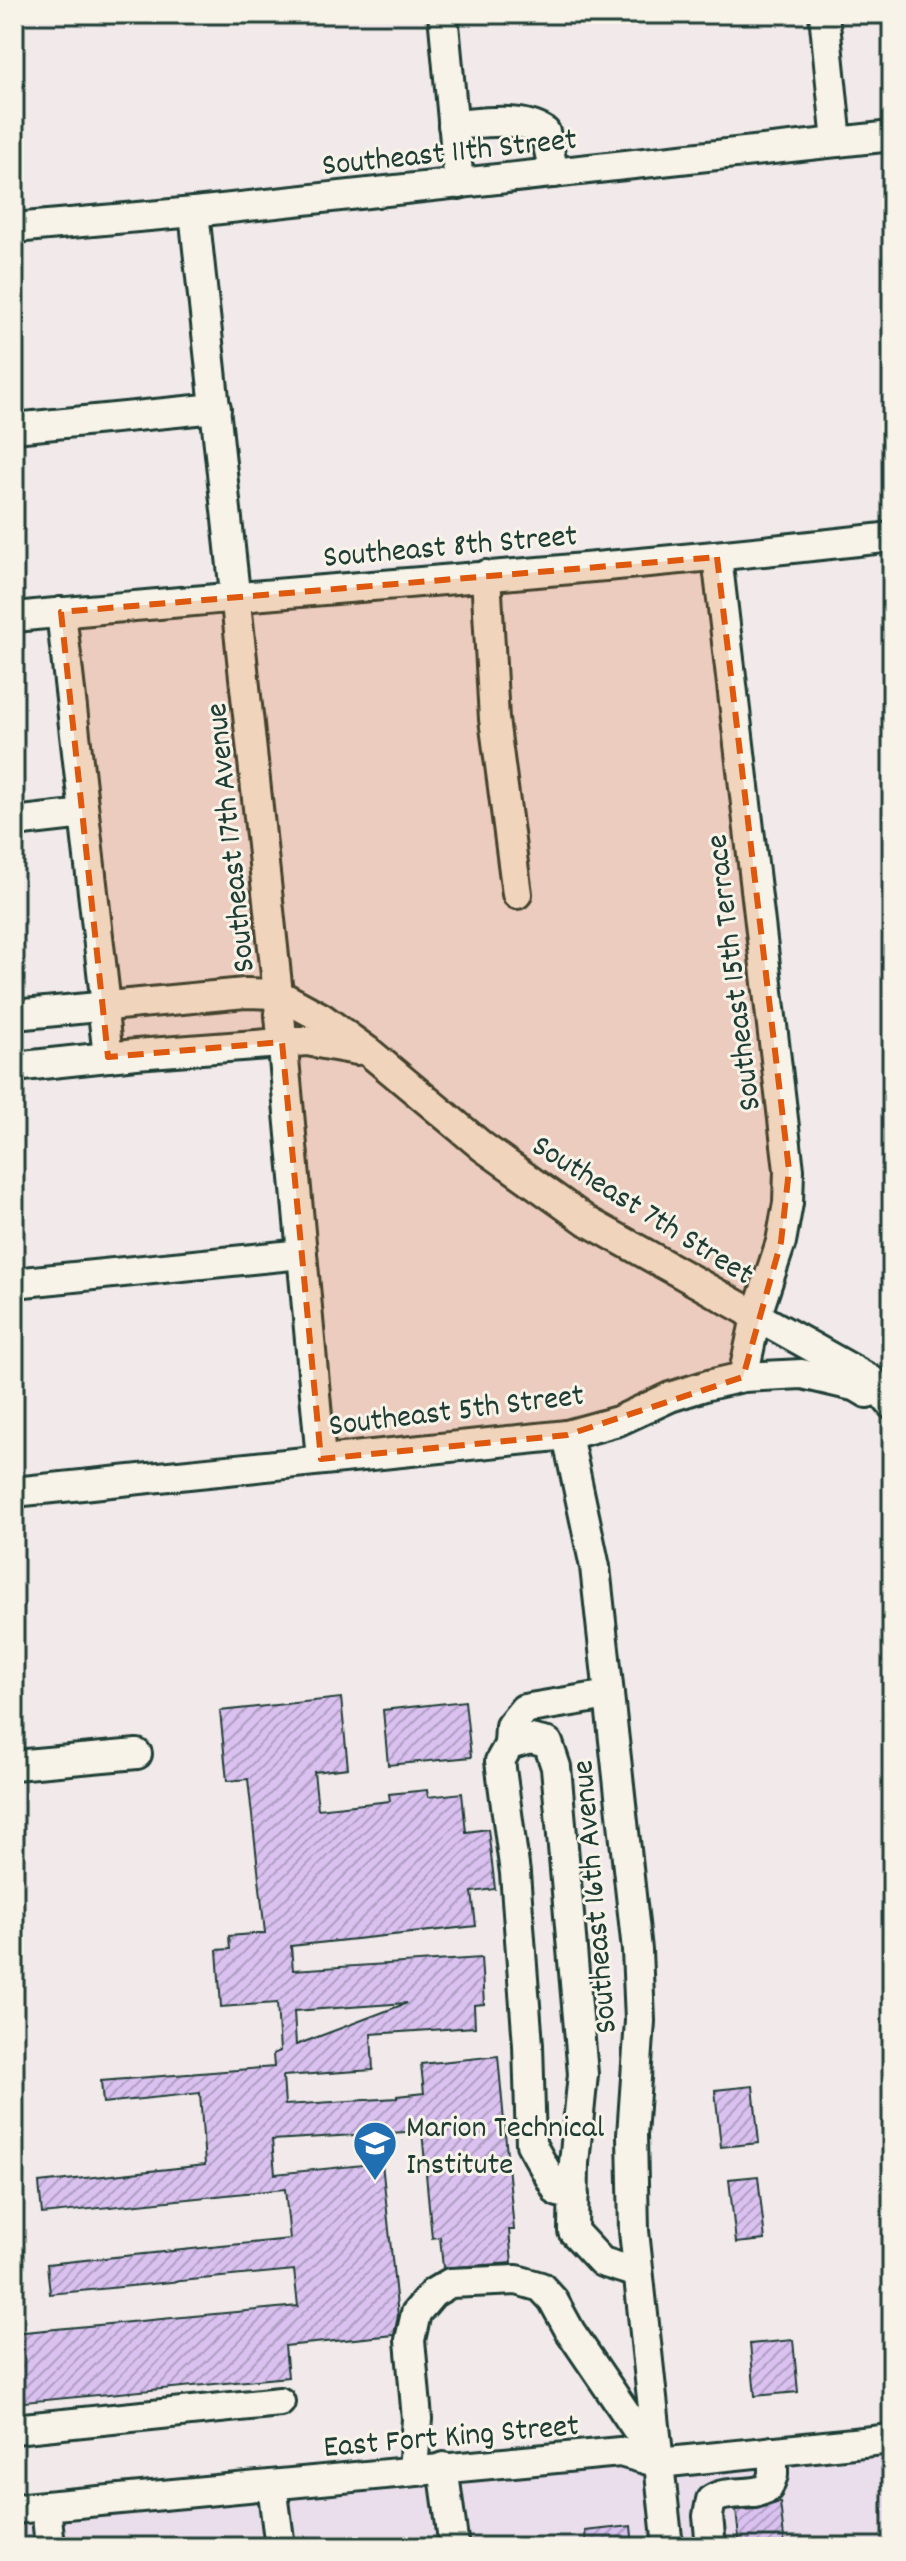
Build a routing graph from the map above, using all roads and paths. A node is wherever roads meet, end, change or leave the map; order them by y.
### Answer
1 (443, 14) edge
2 (824, 14) edge
3 (453, 125) junction
4 (892, 136) edge
5 (837, 142) junction
6 (554, 173) junction
7 (459, 184) junction
8 (194, 212) junction
9 (14, 228) edge
10 (216, 408) junction
11 (14, 428) edge
12 (892, 537) edge
13 (717, 557) junction
14 (486, 575) junction
15 (237, 595) junction
16 (61, 612) junction
17 (14, 617) edge
18 (84, 814) junction
19 (14, 822) edge
20 (517, 894) dead end
21 (278, 994) junction
22 (106, 1006) junction
23 (14, 1015) edge
24 (282, 1042) junction
25 (369, 1052) junction
26 (108, 1057) junction
27 (14, 1067) edge
28 (302, 1254) junction
29 (14, 1283) edge
30 (756, 1317) junction
31 (743, 1377) junction
32 (892, 1406) edge
33 (567, 1435) junction
34 (321, 1459) junction
35 (14, 1492) edge
36 (609, 1695) junction
37 (509, 1745) junction
38 (137, 1754) dead end
39 (14, 1765) edge
40 (574, 2195) junction
41 (638, 2273) junction
42 (280, 2402) dead end
43 (14, 2429) edge
44 (892, 2439) edge
45 (773, 2451) junction
46 (659, 2463) junction
47 (443, 2467) junction
48 (413, 2470) junction
49 (272, 2485) junction
50 (46, 2506) junction
51 (14, 2509) edge
52 (50, 2547) edge
53 (280, 2547) edge
54 (454, 2547) edge
55 (668, 2547) edge
56 (711, 2547) edge

1 - 3 street
2 - 5 street
3 - 6 street
3 - 7 street
4 - 5 street, Southeast 11th Street
5 - 6 street, Southeast 11th Street
6 - 7 street, Southeast 11th Street
7 - 8 street, Southeast 11th Street
8 - 9 street, Southeast 11th Street
8 - 10 street, Southeast 17th Avenue
10 - 11 street
10 - 15 street, Southeast 17th Avenue
12 - 13 street, Southeast 8th Street
13 - 14 street, Southeast 8th Street
13 - 30 street, Southeast 15th Terrace
14 - 15 street, Southeast 8th Street
14 - 20 street
15 - 16 street, Southeast 8th Street
15 - 21 street, Southeast 17th Avenue
16 - 17 street, Southeast 8th Street
16 - 18 street
18 - 19 street
18 - 22 street
21 - 22 street, Southeast 7th Street
21 - 24 street, Southeast 17th Avenue
21 - 25 street, Southeast 7th Street
22 - 23 street, Southeast 7th Street
22 - 26 street
24 - 25 street, Southeast 7th Street
24 - 26 street, Southeast 7th Street
24 - 28 street, Southeast 17th Avenue
25 - 30 street, Southeast 7th Street
26 - 27 street, Southeast 7th Street
28 - 29 street
28 - 34 street, Southeast 17th Avenue
30 - 31 street, Southeast 15th Terrace
30 - 32 street, Southeast 7th Street
31 - 32 street, Southeast 5th Street
31 - 33 street, Southeast 5th Street
33 - 34 street, Southeast 5th Street
33 - 36 street, Southeast 16th Avenue
34 - 35 street, Southeast 5th Street
36 - 37 street
36 - 41 street, Southeast 16th Avenue
37 - 40 street
37 - 40 street
38 - 39 street
40 - 41 street
41 - 46 street, Southeast 16th Avenue
42 - 43 street
44 - 45 street, East Fort King Street
45 - 46 street, East Fort King Street
45 - 56 street
46 - 47 street, East Fort King Street
46 - 48 street
46 - 55 street, Southeast 16th Avenue
47 - 48 street, East Fort King Street
47 - 54 street
48 - 49 street, East Fort King Street
49 - 50 street, East Fort King Street
49 - 53 street
50 - 51 street, East Fort King Street
50 - 52 street

